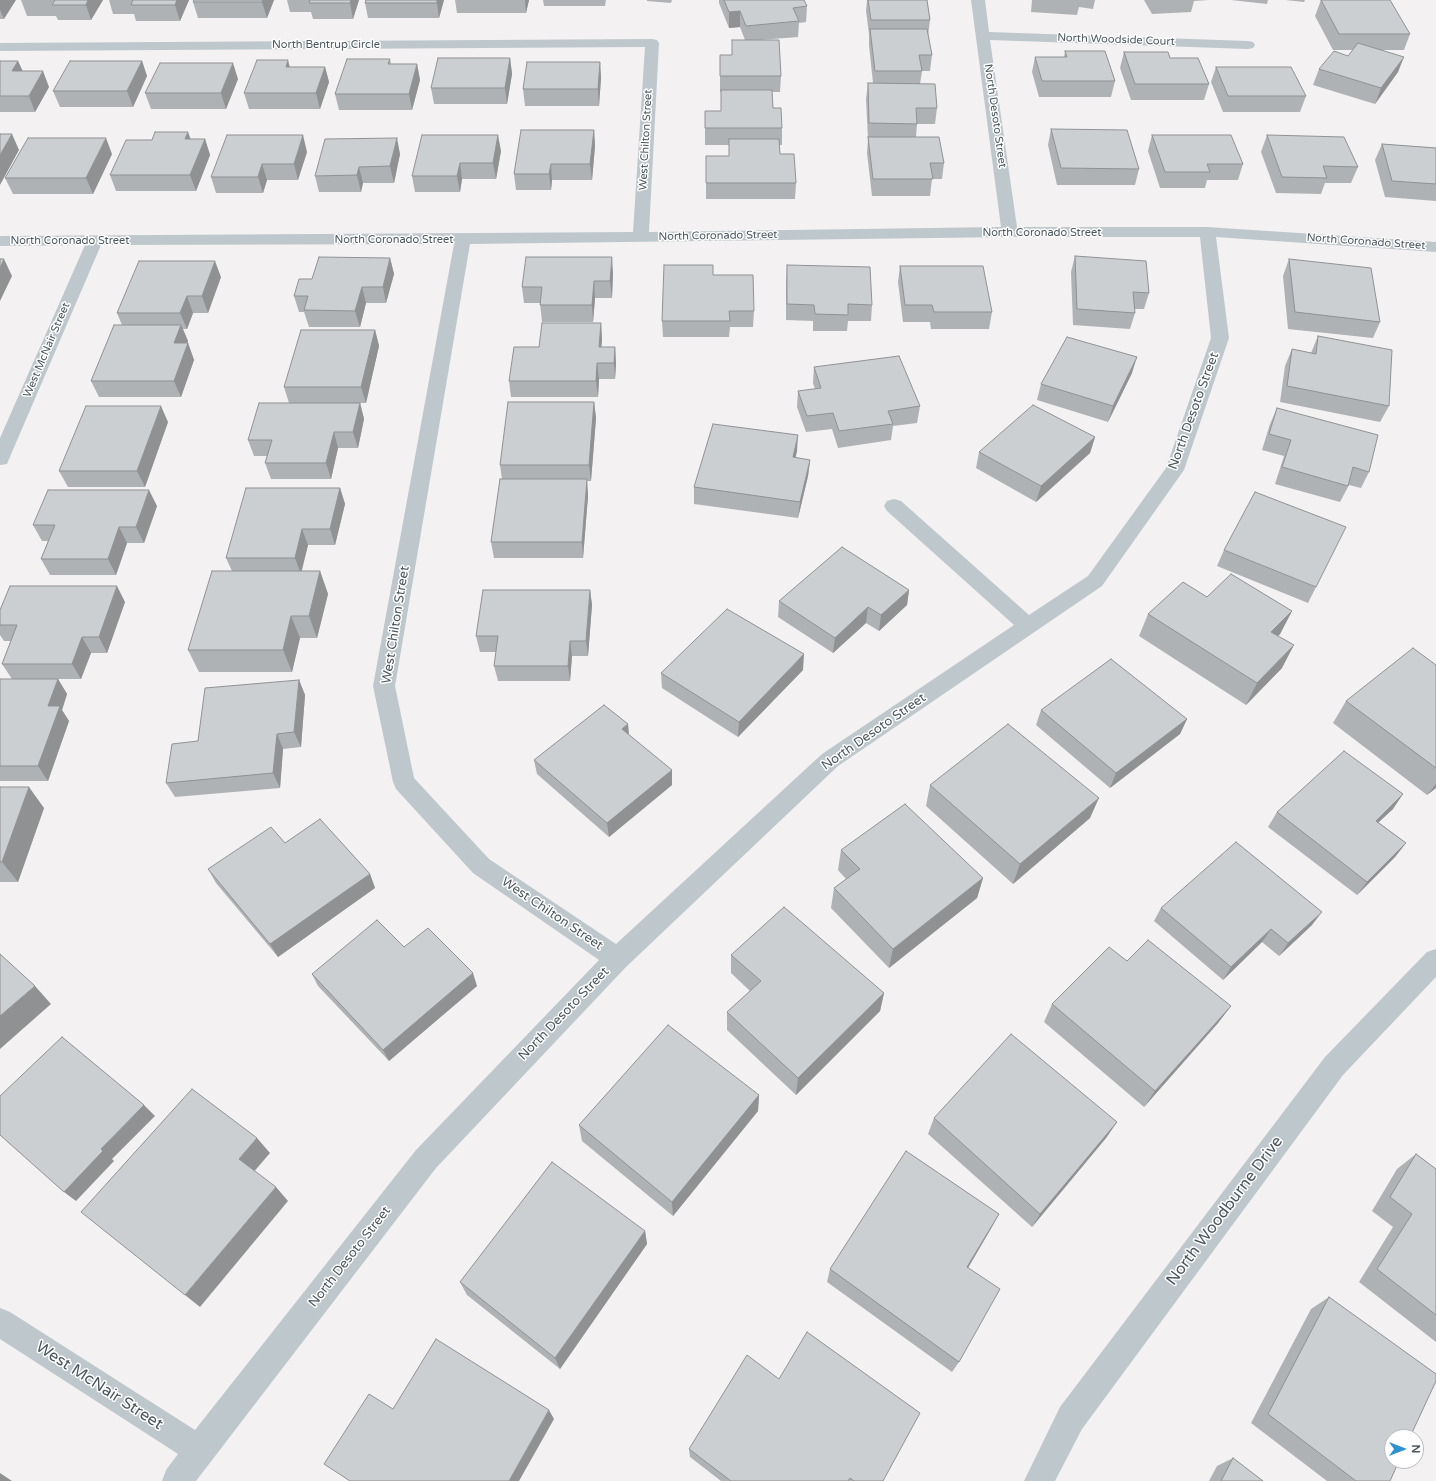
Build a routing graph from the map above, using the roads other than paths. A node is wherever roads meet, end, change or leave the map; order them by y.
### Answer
1 (978, 0) edge
2 (984, 36) junction
3 (652, 43) joint
4 (1248, 45) dead end
5 (0, 47) edge
6 (1010, 232) junction
7 (1207, 232) junction
8 (641, 237) junction
9 (463, 239) junction
10 (0, 242) edge
11 (95, 242) junction
12 (1436, 247) edge
13 (0, 459) edge
14 (894, 506) dead end
15 (1028, 626) junction
16 (617, 959) junction
17 (1436, 960) edge
18 (0, 1322) edge
19 (199, 1450) junction
20 (177, 1481) edge
21 (1039, 1481) edge

1 - 2 street, North Desoto Street
2 - 4 street, North Woodside Court
2 - 6 street, North Desoto Street
3 - 5 street, North Bentrup Circle
3 - 8 street, West Chilton Street
6 - 7 street, North Coronado Street
6 - 8 street, North Coronado Street
7 - 12 street, North Coronado Street
7 - 15 street, North Desoto Street
8 - 9 street, North Coronado Street
9 - 11 street, North Coronado Street
9 - 16 street, West Chilton Street
10 - 11 street, North Coronado Street
11 - 13 street, West McNair Street
14 - 15 street
15 - 16 street, North Desoto Street
16 - 19 street, North Desoto Street
17 - 21 street, North Woodburne Drive
18 - 19 street, West McNair Street
19 - 20 street, North Desoto Street

